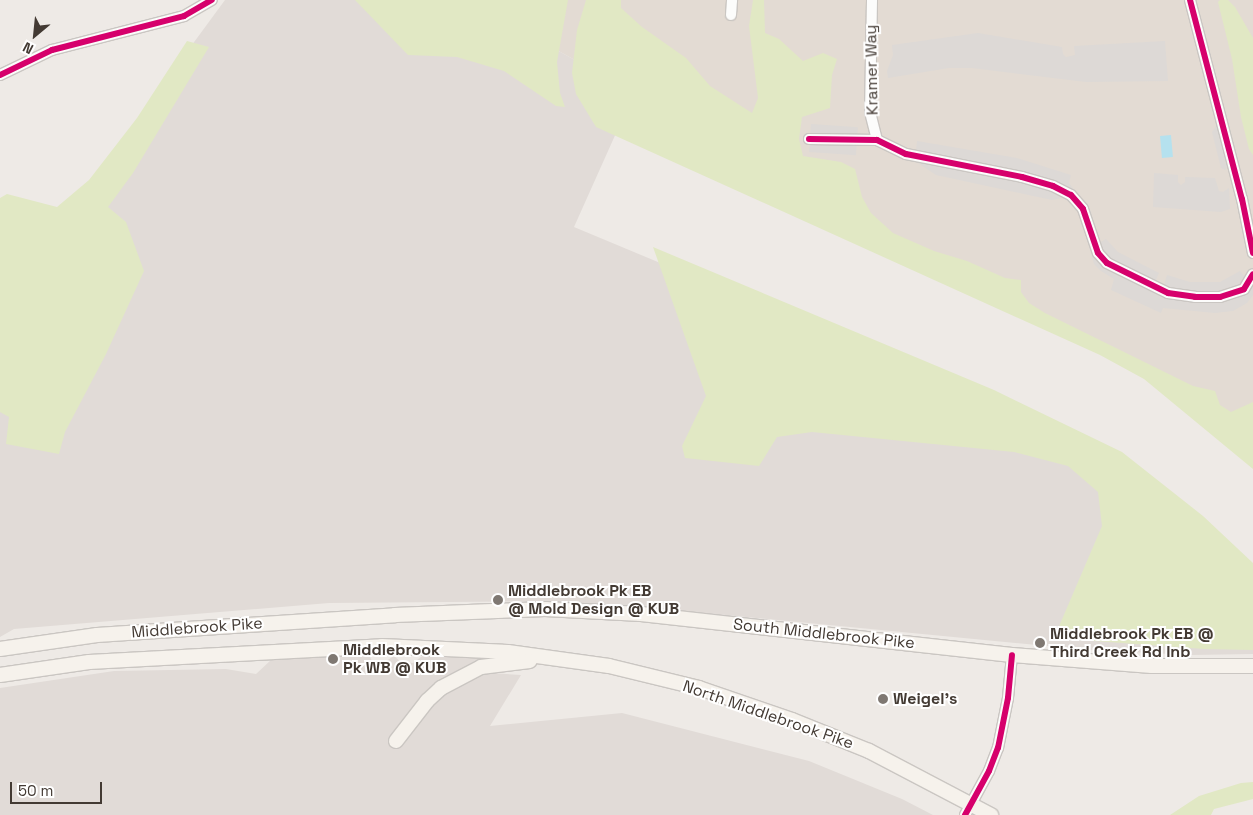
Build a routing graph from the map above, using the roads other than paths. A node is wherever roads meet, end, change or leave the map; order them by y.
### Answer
1 (212, 0) edge
2 (732, 0) edge
3 (872, 0) edge
4 (1190, 0) edge
5 (731, 15) dead end
6 (0, 75) edge
7 (809, 139) dead end
8 (878, 140) junction
9 (1253, 253) edge
10 (1253, 274) edge
11 (395, 614) joint
12 (382, 646) joint
13 (0, 649) edge
14 (1012, 655) junction
15 (559, 659) junction
16 (1253, 666) edge
17 (0, 676) edge
18 (396, 741) dead end
19 (968, 810) edge
20 (991, 815) edge

1 - 6 street
2 - 5 street
3 - 8 street, Kramer Way
4 - 9 street
7 - 8 street
8 - 10 street
11 - 13 main road, Middlebrook Pike
11 - 14 main road, South Middlebrook Pike
12 - 15 main road, North Middlebrook Pike
12 - 17 main road, Middlebrook Pike
14 - 16 main road, South Middlebrook Pike
14 - 19 street
15 - 18 main road
15 - 19 main road, North Middlebrook Pike
19 - 20 main road, North Middlebrook Pike

